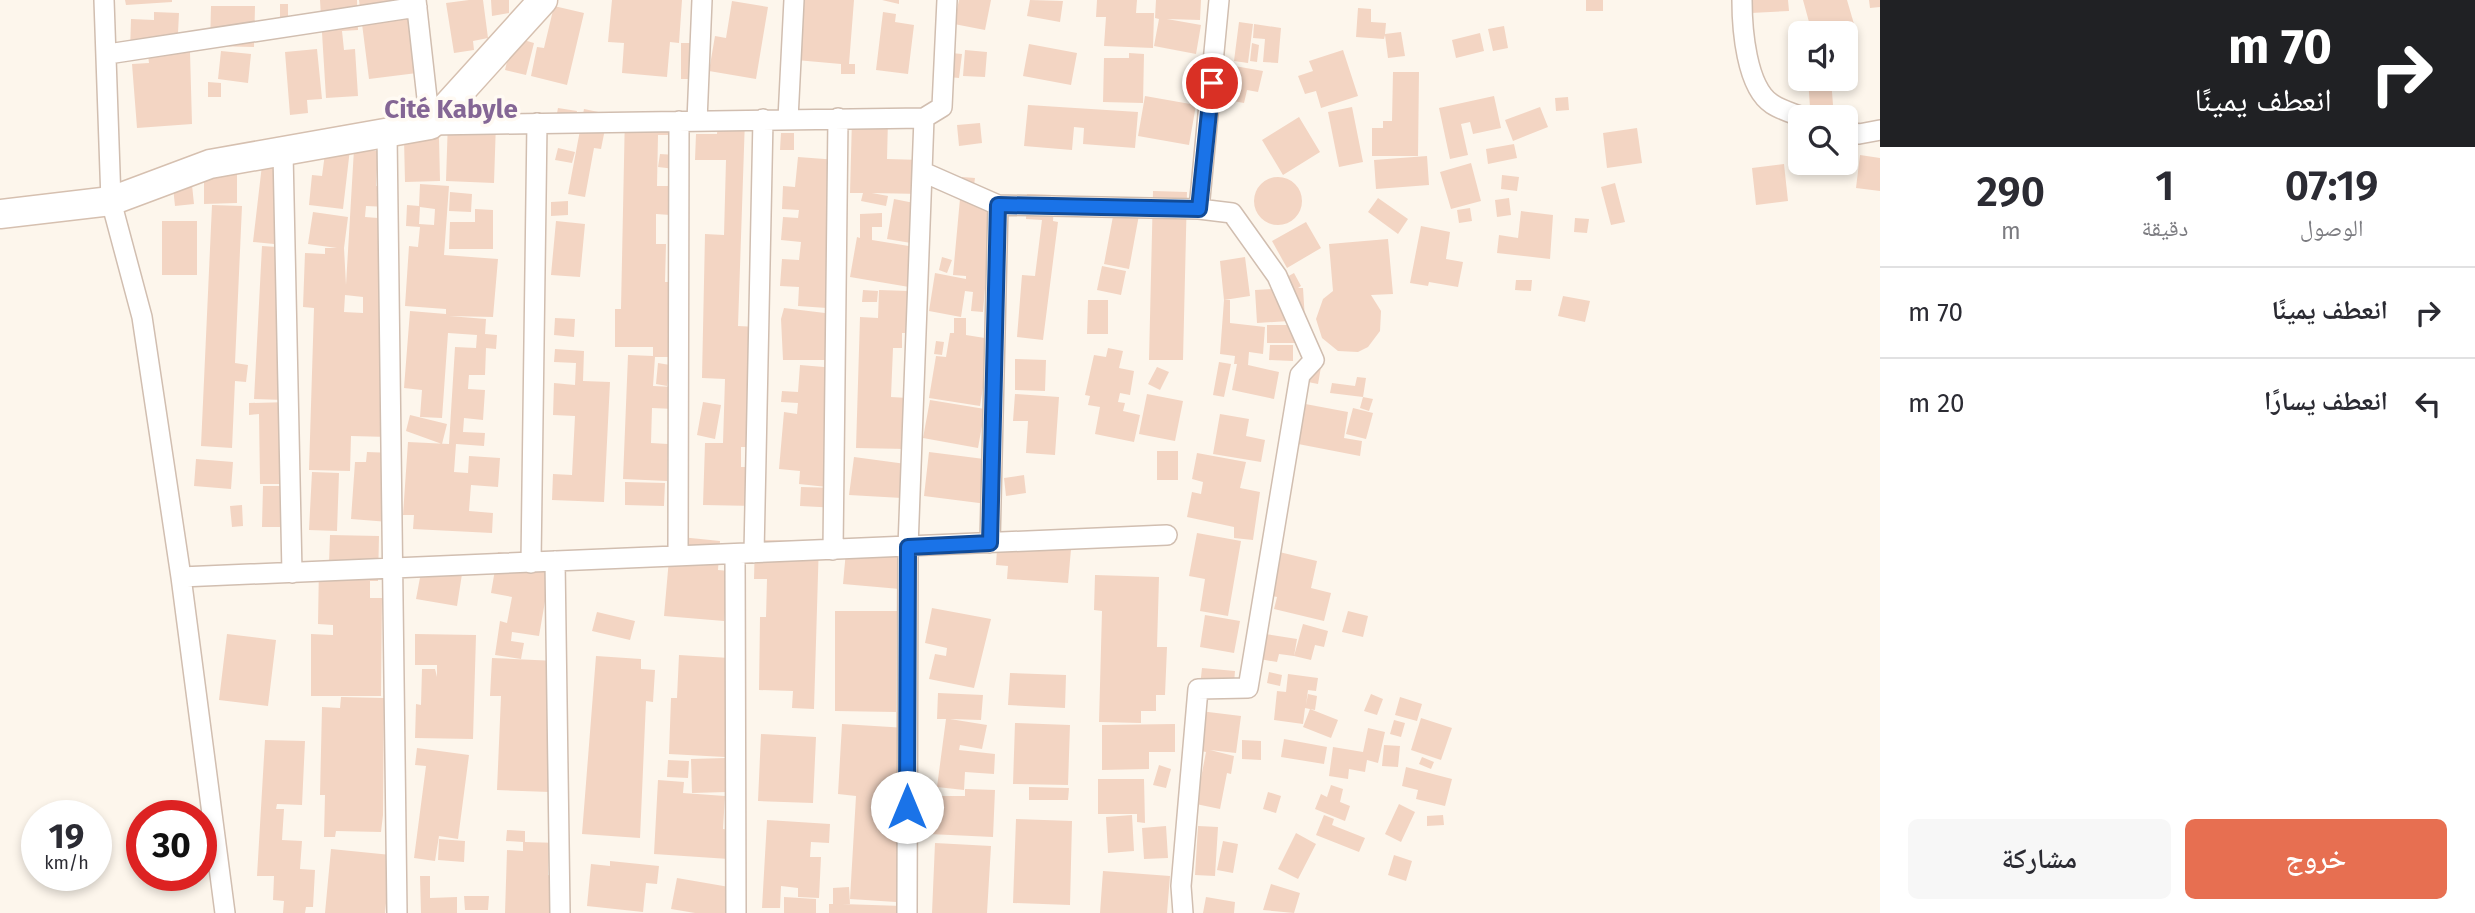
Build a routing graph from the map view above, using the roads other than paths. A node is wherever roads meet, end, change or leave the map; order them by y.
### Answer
1 (104, 0) edge
2 (543, 0) edge
3 (702, 0) edge
4 (794, 0) edge
5 (947, 0) edge
6 (1219, 0) edge
7 (1742, 0) edge
8 (417, 4) edge
9 (108, 54) junction
10 (1788, 111) edge
11 (838, 118) junction
12 (924, 118) junction
13 (788, 119) junction
14 (763, 120) junction
15 (688, 121) junction
16 (537, 123) junction
17 (430, 125) junction
18 (1880, 130) edge
19 (387, 134) junction
20 (1858, 134) edge
21 (284, 153) junction
22 (923, 172) junction
23 (111, 201) junction
24 (998, 205) junction
25 (1199, 209) junction
26 (0, 214) edge
27 (1167, 535) dead end
28 (990, 543) junction
29 (908, 547) junction
30 (833, 550) junction
31 (745, 553) junction
32 (678, 556) junction
33 (555, 562) junction
34 (531, 563) junction
35 (392, 568) junction
36 (292, 573) junction
37 (181, 577) junction
38 (225, 913) edge
39 (397, 913) edge
40 (560, 913) edge
41 (736, 913) edge
42 (907, 913) edge
43 (1183, 913) edge

1 - 9 street
2 - 17 street
3 - 15 street
4 - 13 street
5 - 12 street
6 - 25 street
7 - 10 street
8 - 9 street
8 - 17 street
9 - 23 street
11 - 12 street
11 - 13 street
11 - 30 street
12 - 22 street
13 - 14 street
14 - 15 street
14 - 31 street
15 - 16 street
15 - 32 street
16 - 17 street
16 - 34 street
17 - 19 street
18 - 20 street
19 - 21 street
19 - 35 street
21 - 23 street
21 - 36 street
22 - 24 street
22 - 29 street
23 - 26 street
23 - 37 street
24 - 25 street
24 - 28 street
25 - 43 street
27 - 28 street
28 - 29 street
29 - 30 street
29 - 42 street
30 - 31 street
31 - 32 street
31 - 41 street
32 - 33 street
33 - 34 street
33 - 40 street
34 - 35 street
35 - 36 street
35 - 39 street
36 - 37 street
37 - 38 street

